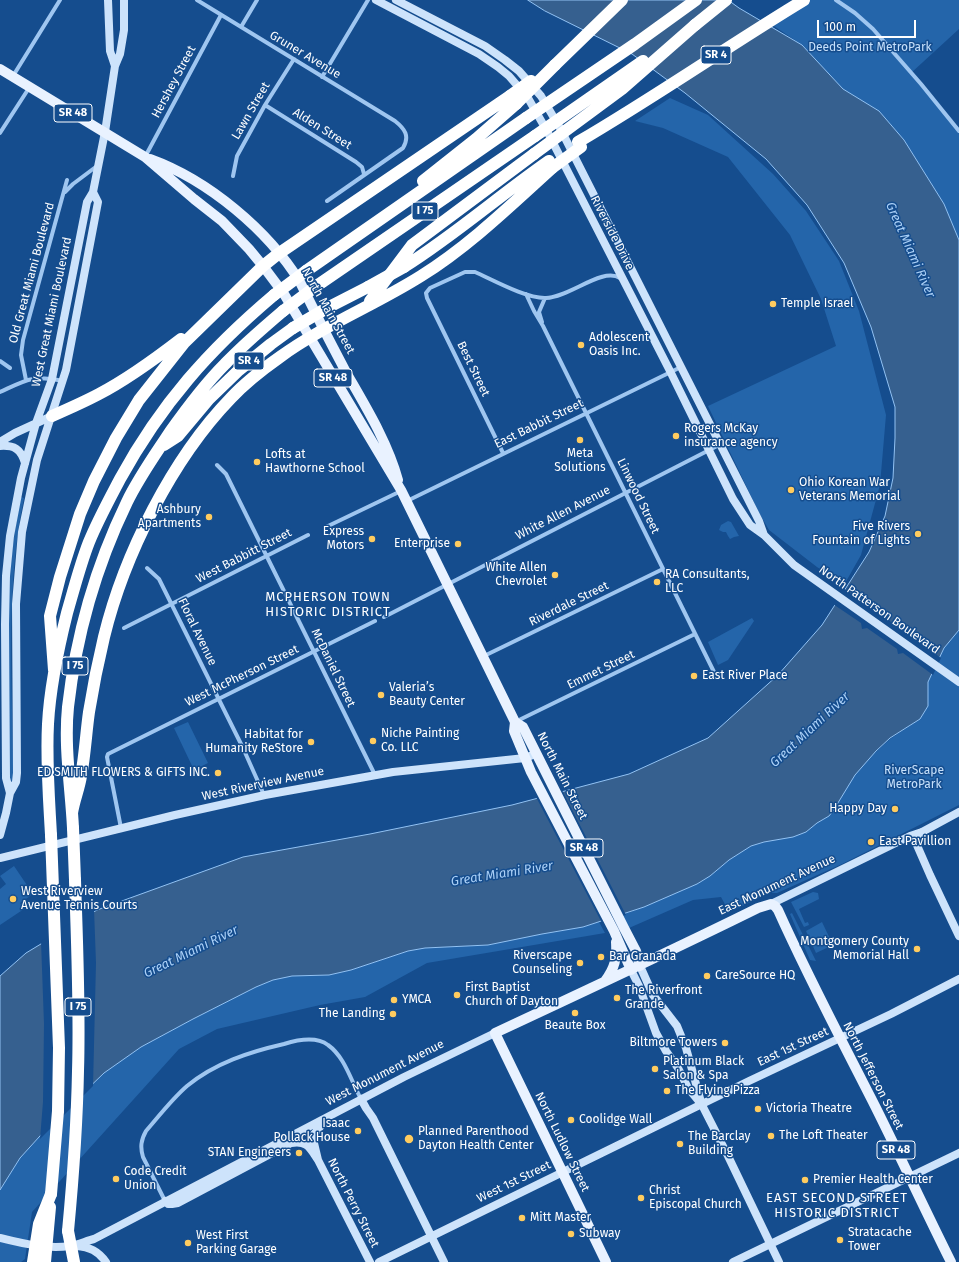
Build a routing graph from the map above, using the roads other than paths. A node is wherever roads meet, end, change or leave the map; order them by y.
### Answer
1 (60, 0) edge
2 (108, 0) edge
3 (124, 0) edge
4 (197, 0) edge
5 (257, 0) edge
6 (368, 0) edge
7 (376, 0) edge
8 (396, 0) edge
9 (615, 0) edge
10 (622, 0) edge
11 (696, 0) edge
12 (726, 0) edge
13 (804, 0) edge
14 (836, 0) edge
15 (221, 15) junction
16 (695, 25) junction
17 (241, 27) junction
18 (592, 30) junction
19 (294, 59) junction
20 (116, 66) junction
21 (0, 69) edge
22 (13, 77) junction
23 (322, 77) junction
24 (30, 87) junction
25 (513, 100) junction
26 (265, 105) junction
27 (959, 131) edge
28 (105, 132) junction
29 (0, 133) edge
30 (145, 157) junction
31 (551, 164) junction
32 (99, 165) junction
33 (364, 174) junction
34 (233, 176) dead end
35 (67, 180) dead end
36 (93, 192) junction
37 (63, 195) junction
38 (407, 200) junction
39 (327, 201) dead end
40 (278, 254) junction
41 (263, 266) junction
42 (622, 279) junction
43 (526, 294) junction
44 (545, 298) junction
45 (361, 309) junction
46 (543, 326) junction
47 (199, 328) junction
48 (324, 329) junction
49 (310, 338) junction
50 (0, 362) edge
51 (681, 366) junction
52 (10, 368) dead end
53 (670, 371) junction
54 (52, 379) junction
55 (26, 380) junction
56 (63, 382) junction
57 (0, 392) edge
58 (586, 413) junction
59 (52, 416) junction
60 (36, 423) junction
61 (0, 442) edge
62 (719, 445) junction
63 (0, 446) edge
64 (160, 448) junction
65 (708, 450) junction
66 (503, 453) junction
67 (26, 462) junction
68 (217, 465) dead end
69 (402, 490) junction
70 (625, 492) junction
71 (406, 501) junction
72 (326, 527) dead end
73 (308, 535) dead end
74 (764, 535) junction
75 (267, 557) junction
76 (147, 568) dead end
77 (663, 569) junction
78 (804, 572) joint
79 (448, 583) junction
80 (171, 604) junction
81 (384, 617) dead end
82 (375, 621) dead end
83 (124, 628) dead end
84 (695, 634) junction
85 (314, 652) junction
86 (484, 656) junction
87 (54, 670) junction
88 (716, 676) dead end
89 (959, 682) edge
90 (218, 699) junction
91 (515, 722) junction
92 (535, 754) junction
93 (525, 758) junction
94 (375, 775) junction
95 (10, 793) junction
96 (265, 795) junction
97 (959, 812) edge
98 (72, 813) junction
99 (121, 829) junction
100 (922, 832) junction
101 (0, 835) edge
102 (0, 858) edge
103 (771, 904) junction
104 (614, 932) junction
105 (959, 936) edge
106 (636, 968) junction
107 (959, 979) edge
108 (605, 981) junction
109 (496, 1033) junction
110 (840, 1038) junction
111 (361, 1099) junction
112 (702, 1105) junction
113 (332, 1114) junction
114 (959, 1153) edge
115 (318, 1160) junction
116 (562, 1172) junction
117 (909, 1176) junction
118 (51, 1194) junction
119 (166, 1201) junction
120 (68, 1231) junction
121 (431, 1236) junction
122 (0, 1238) edge
123 (770, 1244) junction
124 (72, 1246) junction
125 (32, 1262) edge
126 (45, 1262) edge
127 (65, 1262) edge
128 (74, 1262) edge
129 (106, 1262) edge
130 (370, 1262) edge
131 (379, 1262) edge
132 (444, 1262) edge
133 (606, 1262) edge
134 (733, 1262) edge
135 (779, 1262) edge
136 (951, 1262) edge

1 - 22 street
2 - 20 main road
3 - 20 main road, West Great Miami Boulevard
4 - 15 street, Gruner Avenue
5 - 17 street
6 - 23 street
7 - 42 main road, Riverside Drive
8 - 51 main road, Riverside Drive
9 - 18 highway
10 - 18 highway
11 - 38 highway, I 75, bridge
12 - 16 highway, I 75
13 - 31 highway, SR 4, bridge
14 - 27 street
15 - 17 street, Gruner Avenue
15 - 30 street, Hershey Street
16 - 45 highway, bridge
16 - 64 highway, I 75, bridge
17 - 19 street, Gruner Avenue
18 - 25 highway, bridge
19 - 23 street, Gruner Avenue
19 - 26 street, Lawn Street
20 - 28 main road, West Great Miami Boulevard
21 - 22 main road, North Main Street / SR 48
22 - 24 main road, North Main Street / SR 48
23 - 33 street, Gruner Avenue
24 - 28 main road, North Main Street / SR 48
24 - 29 street
25 - 38 highway
25 - 40 highway
26 - 33 street, Alden Street
26 - 34 street, Lawn Street
28 - 30 main road, North Main Street / SR 48
28 - 32 main road, West Great Miami Boulevard
30 - 40 main road, North Main Street / SR 48
30 - 41 main road, North Main Street / SR 48
31 - 45 highway
31 - 64 highway, SR 4, bridge
32 - 36 main road, West Great Miami Boulevard
32 - 37 street, Old Great Miami Boulevard
33 - 39 street
35 - 37 street, Old Great Miami Boulevard
36 - 54 main road, West Great Miami Boulevard
36 - 56 main road, West Great Miami Boulevard
37 - 55 street, Old Great Miami Boulevard
38 - 87 highway, I 75, bridge
40 - 41 highway
40 - 48 main road, North Main Street / SR 48
41 - 47 highway
41 - 49 main road, North Main Street / SR 48
42 - 44 street
42 - 53 main road, Riverside Drive
43 - 44 street
43 - 46 street, Linwood Street
43 - 66 street, Best Street
44 - 46 street, Linwood Street
45 - 48 highway
46 - 58 street, Linwood Street
47 - 59 highway
47 - 87 highway
48 - 49 highway
48 - 69 main road, North Main Street / SR 48
49 - 69 main road, North Main Street / SR 48
49 - 98 highway
50 - 52 street
51 - 53 street, East Babbit Street
51 - 62 main road, Riverside Drive
53 - 58 street, East Babbit Street
53 - 65 main road, Riverside Drive
54 - 55 street
54 - 56 street
54 - 60 main road, West Great Miami Boulevard
55 - 57 street
56 - 59 main road, West Great Miami Boulevard
58 - 66 street, East Babbit Street
58 - 70 street, Linwood Street
59 - 60 main road
59 - 95 main road, West Great Miami Boulevard
60 - 61 main road
60 - 67 main road, West Great Miami Boulevard
62 - 65 street, White Allen Avenue
62 - 74 main road, Riverside Drive
63 - 67 main road
64 - 98 highway, I 75
65 - 70 street, White Allen Avenue
65 - 74 main road, Riverside Drive
66 - 71 street, East Babbit Street
67 - 95 main road, West Great Miami Boulevard
68 - 75 street, McDaniel Street
69 - 71 main road, North Main Street / SR 48
69 - 72 street
70 - 77 street, Linwood Street
70 - 79 street, White Allen Avenue
71 - 79 main road, North Main Street / SR 48
73 - 75 street, West Babbitt Street
74 - 78 main road, Riverside Drive
75 - 80 street, West Babbitt Street
75 - 85 street, McDaniel Street
76 - 80 street, Floral Avenue
77 - 84 street, Linwood Street
77 - 86 street, Riverdale Street
78 - 89 main road, North Patterson Boulevard
79 - 81 street
79 - 86 main road, North Main Street / SR 48
80 - 83 street, West Babbitt Street
80 - 90 street, Floral Avenue
82 - 85 street, West McPherson Street
84 - 88 street, Linwood Street
84 - 91 street, Emmet Street
85 - 90 street, West McPherson Street
85 - 94 street, McDaniel Street
86 - 91 main road, North Main Street / SR 48
87 - 118 highway, I 75, bridge
90 - 96 street, Floral Avenue
90 - 99 street, West McPherson Street
91 - 92 main road, North Main Street / SR 48
91 - 93 main road, North Main Street / SR 48
92 - 93 main road, West Riverview Avenue
92 - 106 main road, North Main Street / SR 48
93 - 94 main road, West Riverview Avenue
93 - 104 main road, North Main Street / SR 48
94 - 96 main road, West Riverview Avenue
95 - 101 main road, West Great Miami Boulevard
96 - 99 main road, West Riverview Avenue
97 - 100 main road, East Monument Avenue
98 - 120 highway, I 75, bridge
99 - 102 main road, West Riverview Avenue
100 - 103 main road, East Monument Avenue
100 - 105 main road
103 - 106 main road, East Monument Avenue
103 - 110 main road, North Jefferson Street / SR 48
104 - 106 main road, North Main Street
104 - 108 main road, SR 48
106 - 108 main road, East Monument Avenue
106 - 112 main road, North Main Street
106 - 112 main road, North Main Street
107 - 110 main road, East 1st Street
108 - 109 main road, West Monument Avenue
109 - 111 main road, West Monument Avenue
109 - 116 main road, North Ludlow Street
110 - 112 main road, East 1st Street
110 - 117 main road, North Jefferson Street / SR 48
111 - 113 main road, West Monument Avenue
111 - 119 street
111 - 121 main road
112 - 116 main road, West 1st Street
112 - 123 main road, North Main Street
113 - 115 main road, North Perry Street
113 - 119 main road, West Monument Avenue
114 - 117 main road
115 - 119 main road
115 - 130 main road, North Perry Street
116 - 121 main road, West 1st Street
116 - 133 main road, North Ludlow Street
117 - 123 main road
117 - 136 main road, North Jefferson Street / SR 48
118 - 125 highway, bridge
118 - 126 highway, I 75, bridge
119 - 124 main road, West Monument Avenue
120 - 127 highway, I 75, bridge
120 - 128 highway, bridge
121 - 131 main road, West 1st Street
121 - 132 main road
122 - 124 main road, West Monument Avenue
123 - 134 main road
123 - 135 main road, North Main Street
124 - 125 main road
124 - 129 main road

